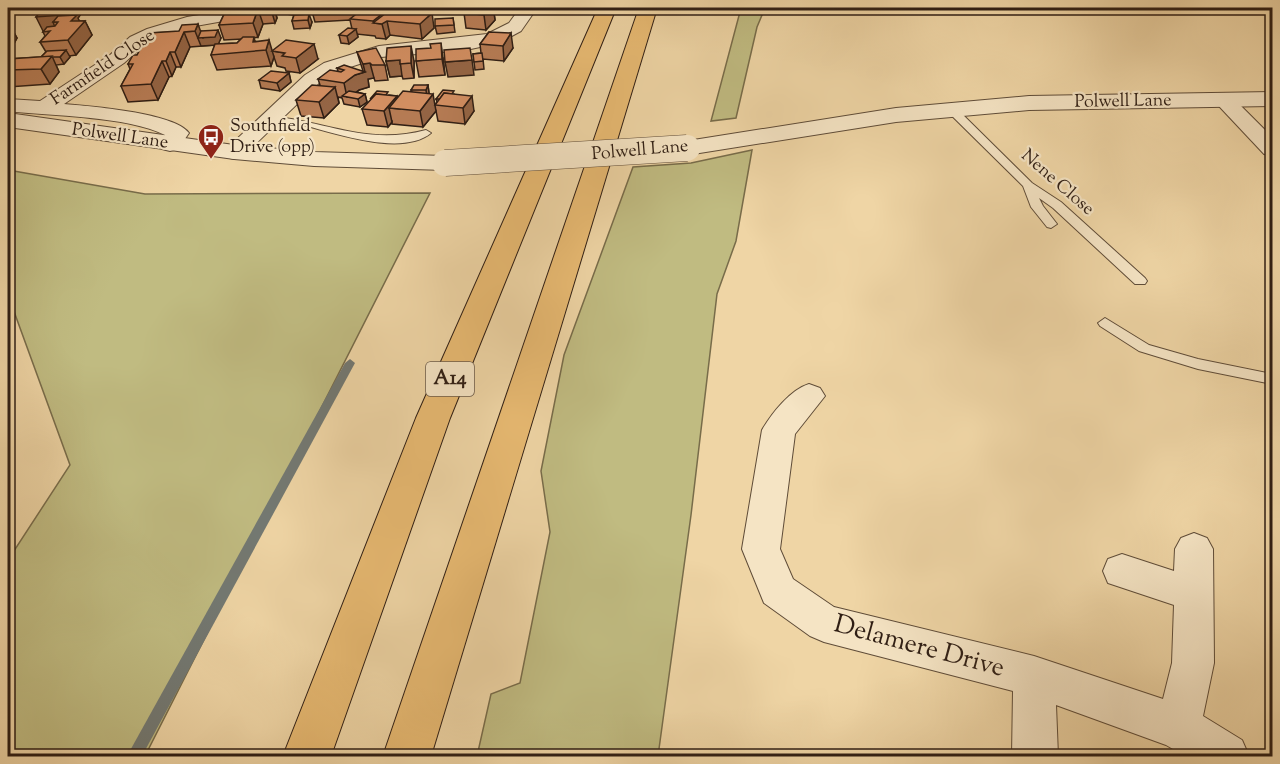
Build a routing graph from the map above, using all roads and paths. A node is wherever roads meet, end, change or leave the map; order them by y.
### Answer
1 (268, 8) edge
2 (528, 8) edge
3 (607, 8) edge
4 (648, 8) edge
5 (123, 27) dead end
6 (153, 33) junction
7 (1272, 99) edge
8 (1224, 100) junction
9 (8, 105) edge
10 (44, 108) junction
11 (952, 110) junction
12 (269, 119) junction
13 (8, 120) edge
14 (426, 133) dead end
15 (170, 144) junction
16 (1272, 148) edge
17 (234, 152) junction
18 (1028, 185) junction
19 (1052, 224) dead end
20 (1140, 281) dead end
21 (1105, 324) dead end
22 (1272, 379) edge
23 (809, 396) dead end
24 (1194, 549) dead end
25 (1122, 571) dead end
26 (1195, 595) junction
27 (1034, 676) junction
28 (1179, 727) junction
29 (307, 756) edge
30 (407, 756) edge
31 (1035, 756) edge
32 (1226, 756) edge

1 - 6 street, Farmfield Close
2 - 12 street
3 - 29 highway, A14
4 - 30 highway
5 - 6 street
6 - 10 street, Farmfield Close
7 - 8 street, Polwell Lane
8 - 11 street, Polwell Lane
8 - 16 street
9 - 10 street, Farmfield Close
10 - 15 street, Farmfield Close
11 - 17 street, Polwell Lane, bridge
11 - 18 lane, Nene Close
12 - 14 lane
12 - 17 street
13 - 15 street, Polwell Lane
15 - 17 street, Polwell Lane
18 - 19 lane
18 - 20 lane, Nene Close
21 - 22 lane
23 - 27 street, Delamere Drive
24 - 26 street
25 - 26 street
26 - 28 street
27 - 28 street, Delamere Drive
27 - 31 street
28 - 32 street, Delamere Drive

